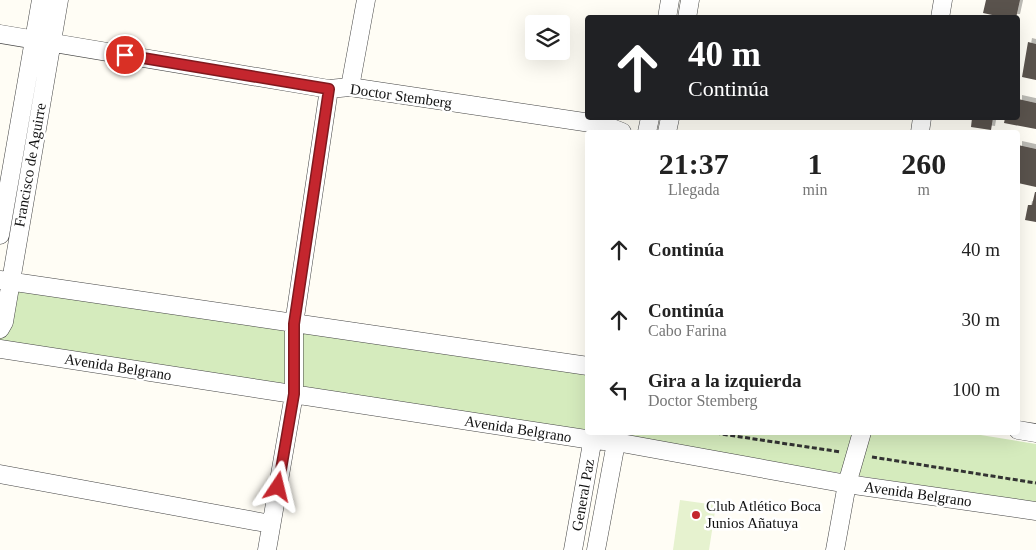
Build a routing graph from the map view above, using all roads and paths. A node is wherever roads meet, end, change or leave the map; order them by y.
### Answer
1 (41, 0) edge
2 (59, 0) edge
3 (366, 0) edge
4 (670, 0) edge
5 (690, 0) edge
6 (943, 0) edge
7 (668, 15) edge
8 (688, 15) edge
9 (940, 15) edge
10 (0, 34) edge
11 (34, 40) junction
12 (51, 43) junction
13 (350, 87) junction
14 (329, 89) junction
15 (617, 130) edge
16 (0, 235) edge
17 (5, 281) edge
18 (294, 324) junction
19 (0, 329) edge
20 (0, 349) edge
21 (585, 366) edge
22 (294, 394) junction
23 (1020, 430) edge
24 (1036, 433) edge
25 (585, 435) edge
26 (861, 435) edge
27 (593, 436) edge
28 (617, 437) edge
29 (0, 474) edge
30 (846, 484) junction
31 (1036, 511) edge
32 (271, 524) junction
33 (267, 550) edge
34 (573, 550) edge
35 (596, 550) edge
36 (835, 550) edge

1 - 11 street, Francisco de Aguirre
2 - 12 street, Francisco de Aguirre
3 - 13 street
4 - 7 street
5 - 8 street
6 - 9 street
10 - 11 street, Doctor Stemberg
11 - 12 street, Doctor Stemberg
11 - 16 street, Francisco de Aguirre
12 - 14 street, Doctor Stemberg
12 - 17 street, Francisco de Aguirre
13 - 14 street, Doctor Stemberg
13 - 15 street, Doctor Stemberg
14 - 18 street
17 - 18 street
17 - 19 street, Francisco de Aguirre
18 - 21 street
18 - 22 street
20 - 22 street, Avenida Belgrano
22 - 25 street, Avenida Belgrano
22 - 32 street
23 - 24 street
26 - 30 street
27 - 28 street, Avenida Belgrano
27 - 34 street, General Paz
28 - 30 street, Avenida Belgrano
28 - 35 street, General Paz
29 - 32 street
30 - 31 street, Avenida Belgrano
30 - 36 street
32 - 33 street

